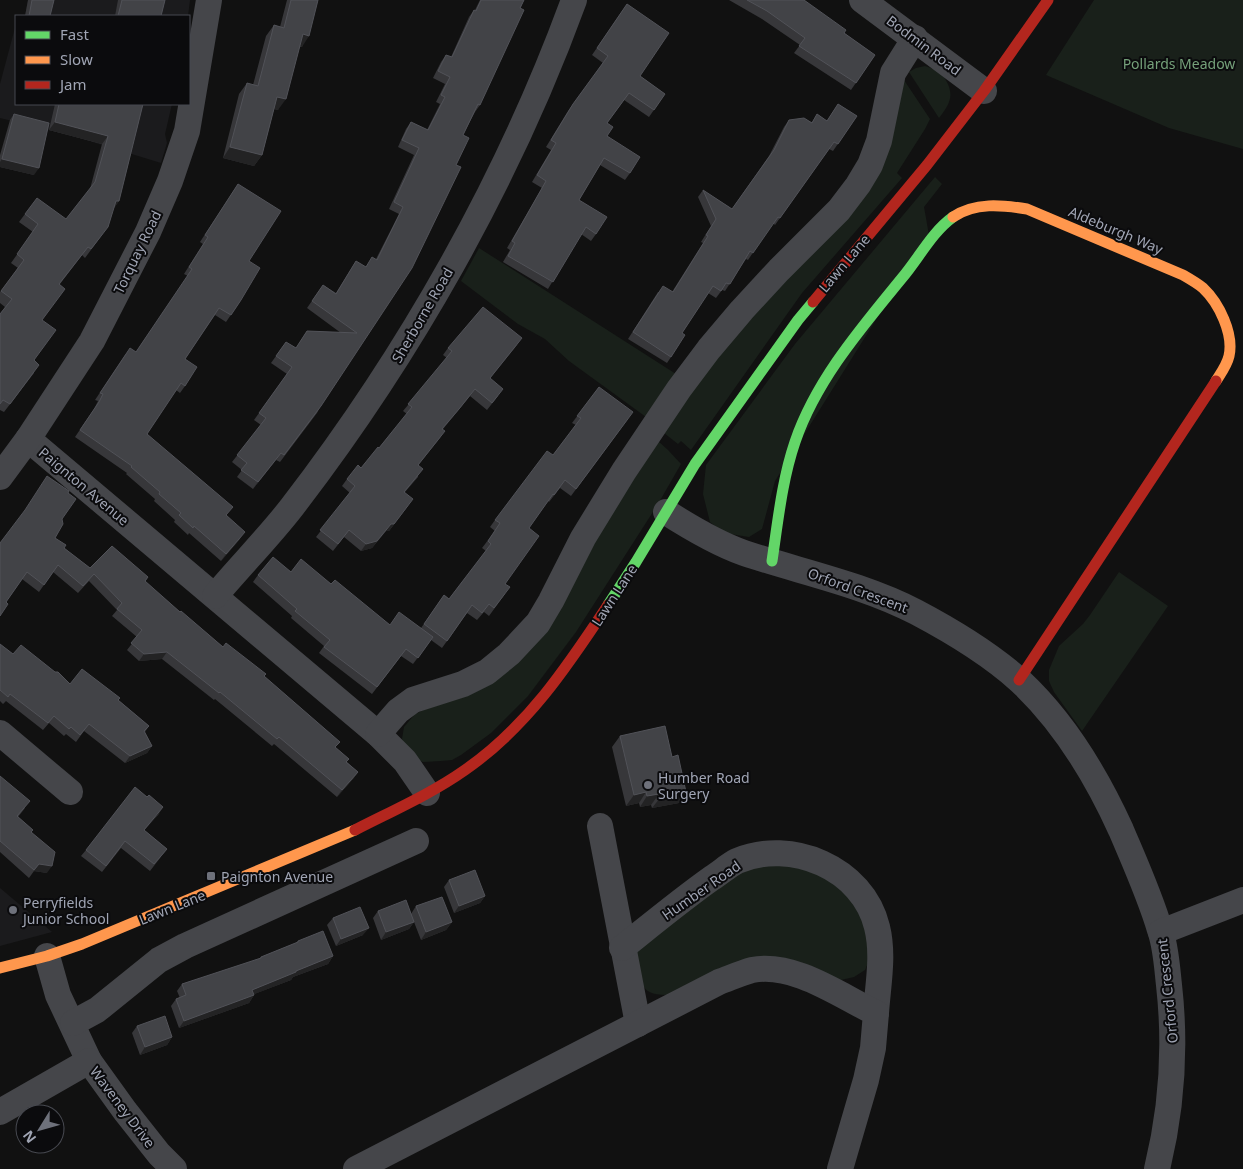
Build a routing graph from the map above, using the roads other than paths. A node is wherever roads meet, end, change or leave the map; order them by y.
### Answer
1 (209, 0) edge
2 (574, 0) edge
3 (862, 0) edge
4 (1048, 0) edge
5 (915, 38) junction
6 (984, 91) junction
7 (28, 440) junction
8 (0, 478) edge
9 (666, 512) junction
10 (772, 561) junction
11 (215, 596) junction
12 (1019, 680) junction
13 (0, 733) edge
14 (378, 734) junction
15 (70, 792) dead end
16 (427, 793) junction
17 (600, 826) dead end
18 (416, 842) dead end
19 (1243, 900) edge
20 (1161, 932) junction
21 (622, 948) junction
22 (47, 956) junction
23 (0, 968) edge
24 (876, 1013) junction
25 (72, 1023) junction
26 (638, 1024) junction
27 (89, 1061) junction
28 (0, 1112) edge
29 (174, 1169) edge
30 (356, 1169) edge
31 (840, 1169) edge
32 (1156, 1169) edge

1 - 7 street, Torquay Road
2 - 11 street, Sherborne Road
3 - 5 street, Bodmin Road
4 - 6 street, Lawn Lane
5 - 6 street, Bodmin Road
5 - 14 street
6 - 9 street, Lawn Lane
7 - 8 street, Torquay Road
7 - 11 street, Paignton Avenue
9 - 10 street, Orford Crescent
9 - 16 street, Lawn Lane
10 - 12 street, Orford Crescent
10 - 12 street, Aldeburgh Way
11 - 14 street, Paignton Avenue
12 - 20 street, Orford Crescent
13 - 15 street
14 - 16 street, Paignton Avenue
16 - 22 street, Lawn Lane
17 - 21 street
18 - 25 street
19 - 20 street, Orford Crescent
20 - 32 street, Orford Crescent
21 - 24 street, Humber Road
21 - 26 street
22 - 23 street, Lawn Lane
22 - 25 street, Waveney Drive
24 - 26 street
24 - 31 street, Humber Road
25 - 27 street, Waveney Drive
26 - 30 street
27 - 28 street
27 - 29 street, Waveney Drive

